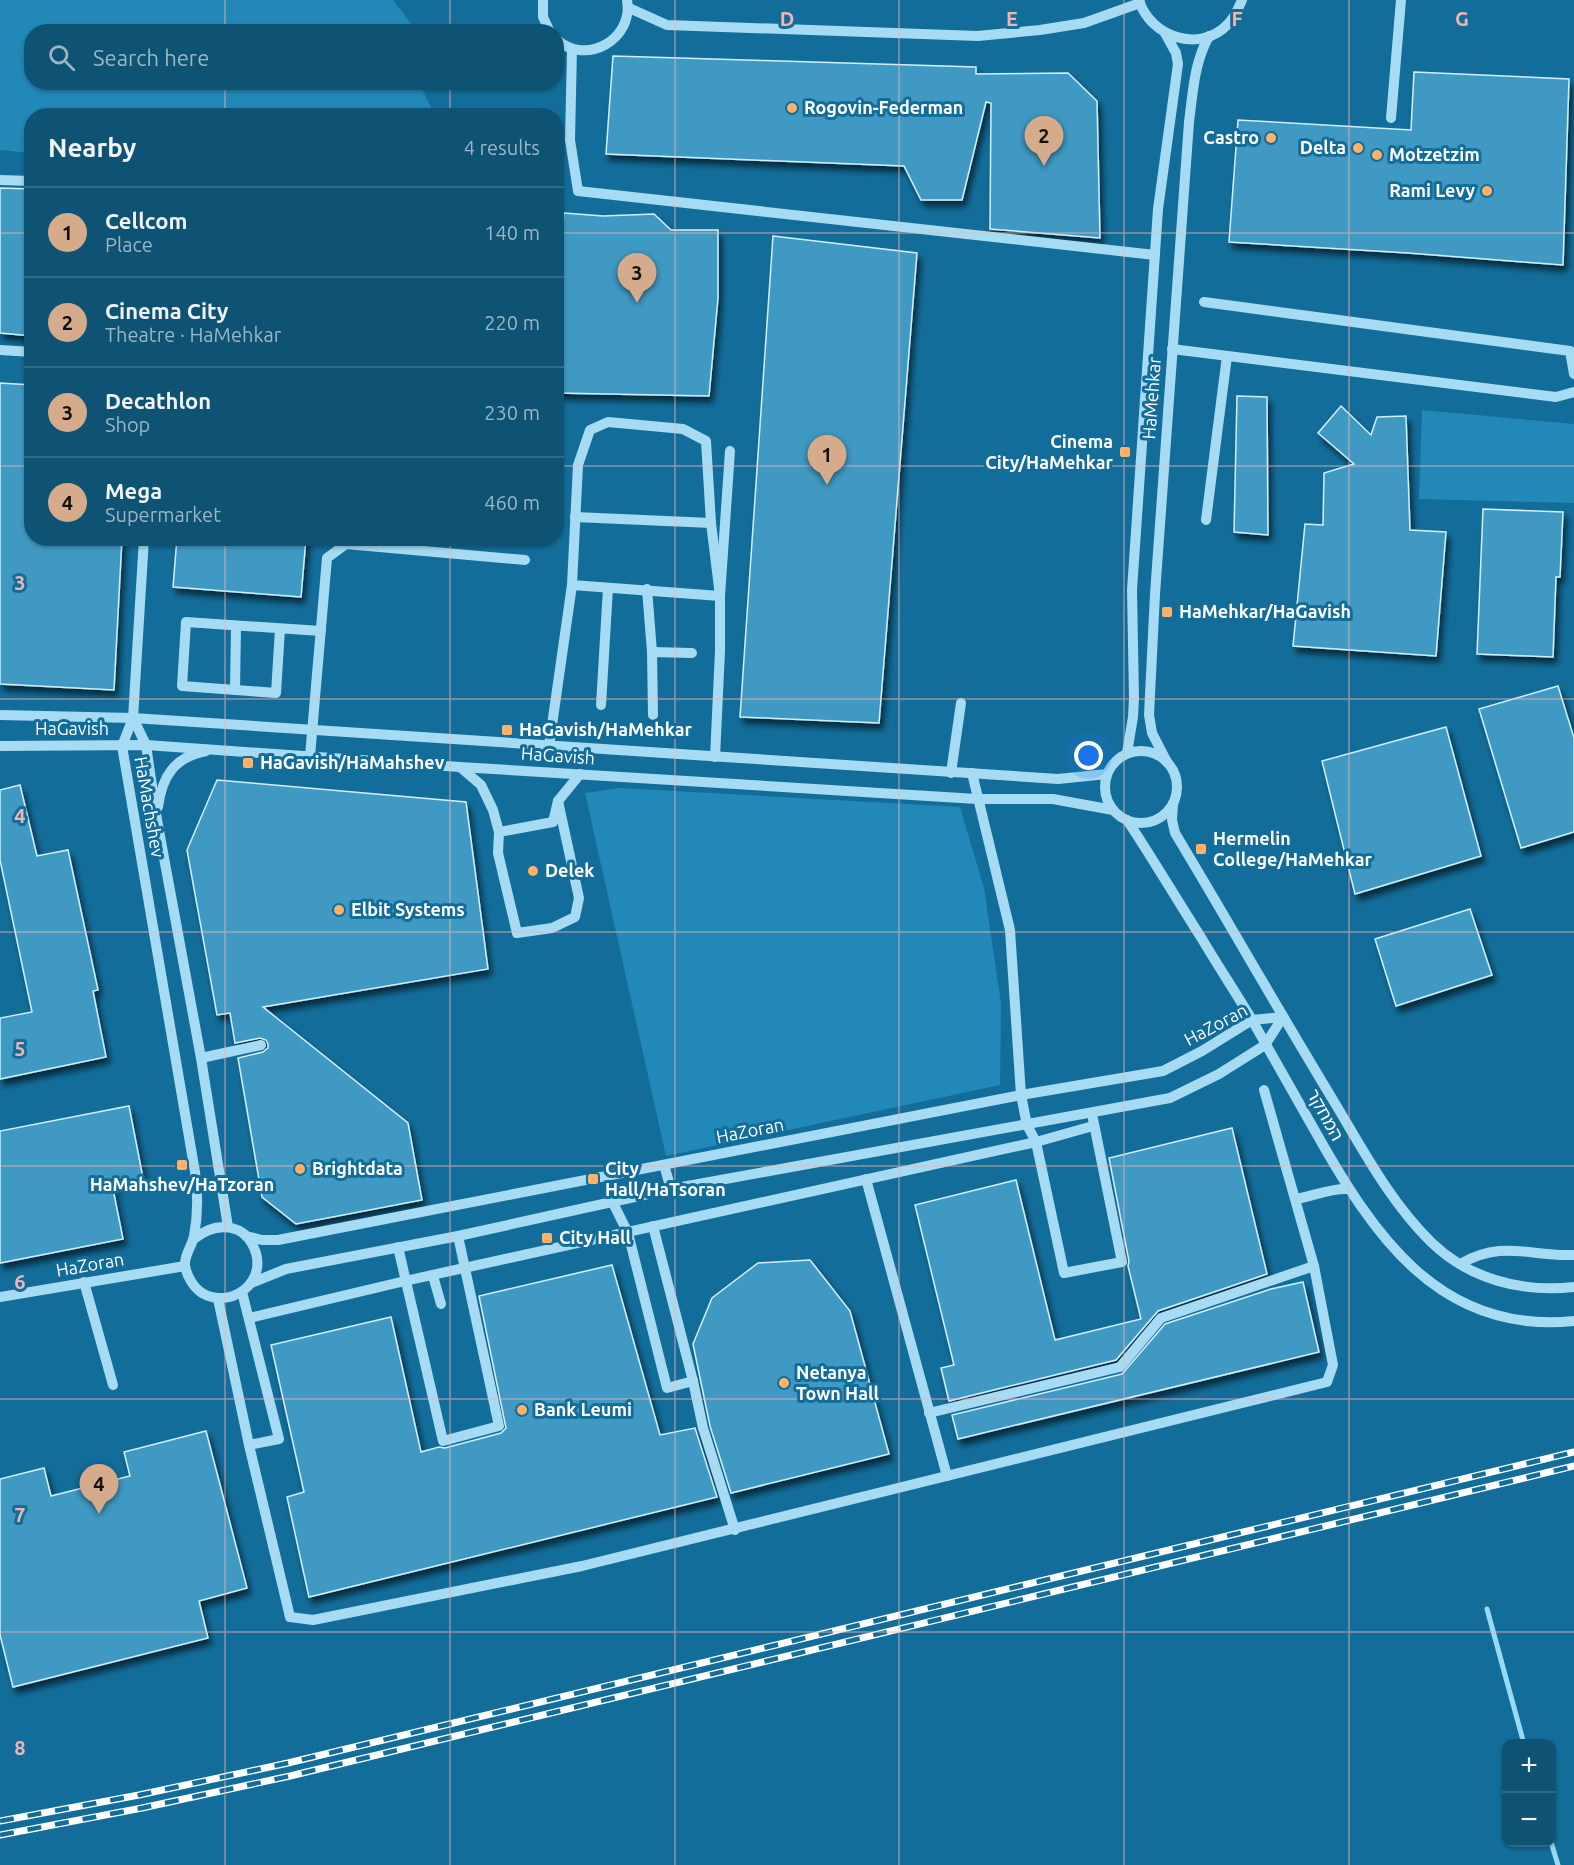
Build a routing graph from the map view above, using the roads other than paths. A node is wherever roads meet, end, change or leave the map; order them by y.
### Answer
1 (543, 0) edge
2 (1242, 0) edge
3 (1401, 0) edge
4 (1139, 2) edge
5 (628, 4) edge
6 (546, 24) edge
7 (1166, 33) junction
8 (1209, 36) junction
9 (564, 44) edge
10 (572, 49) junction
11 (1391, 118) dead end
12 (0, 180) edge
13 (24, 181) edge
14 (1155, 255) junction
15 (1204, 302) dead end
16 (0, 350) edge
17 (1172, 350) junction
18 (24, 352) edge
19 (1227, 356) junction
20 (1574, 374) edge
21 (1574, 392) edge
22 (730, 451) dead end
23 (575, 517) junction
24 (1206, 520) dead end
25 (711, 523) junction
26 (143, 546) edge
27 (343, 546) edge
28 (368, 546) edge
29 (525, 560) dead end
30 (572, 585) junction
31 (608, 588) junction
32 (647, 589) junction
33 (720, 596) junction
34 (236, 626) junction
35 (280, 629) junction
36 (321, 631) junction
37 (652, 652) junction
38 (692, 653) dead end
39 (235, 690) junction
40 (961, 703) dead end
41 (601, 705) dead end
42 (0, 715) edge
43 (653, 715) dead end
44 (132, 718) junction
45 (313, 730) junction
46 (146, 744) junction
47 (0, 746) edge
48 (122, 746) junction
49 (549, 746) junction
50 (214, 749) junction
51 (1127, 753) junction
52 (310, 756) junction
53 (715, 757) junction
54 (1167, 762) junction
55 (460, 767) junction
56 (951, 773) junction
57 (972, 773) junction
58 (580, 774) junction
59 (1107, 774) junction
60 (977, 799) junction
61 (558, 801) junction
62 (1173, 804) junction
63 (1113, 810) junction
64 (157, 819) junction
65 (1127, 820) junction
66 (499, 832) junction
67 (1283, 1017) junction
68 (1252, 1020) junction
69 (261, 1045) dead end
70 (1265, 1046) junction
71 (201, 1058) junction
72 (1264, 1090) dead end
73 (1021, 1095) junction
74 (1093, 1112) junction
75 (1027, 1125) junction
76 (1093, 1126) junction
77 (1036, 1142) junction
78 (664, 1165) junction
79 (866, 1179) junction
80 (671, 1189) junction
81 (1348, 1189) junction
82 (1296, 1199) junction
83 (613, 1203) junction
84 (653, 1226) junction
85 (228, 1227) junction
86 (628, 1233) junction
87 (246, 1236) junction
88 (458, 1236) junction
89 (194, 1239) junction
90 (398, 1248) junction
91 (1574, 1255) edge
92 (1460, 1264) junction
93 (185, 1266) junction
94 (1314, 1266) junction
95 (465, 1270) junction
96 (433, 1276) junction
97 (405, 1281) junction
98 (84, 1282) junction
99 (251, 1283) junction
100 (1574, 1287) edge
101 (242, 1292) junction
102 (0, 1297) edge
103 (218, 1299) junction
104 (441, 1304) dead end
105 (249, 1318) junction
106 (1574, 1321) edge
107 (693, 1381) junction
108 (112, 1385) dead end
109 (929, 1413) junction
110 (249, 1444) junction
111 (947, 1476) junction
112 (735, 1530) junction

1 - 6 street
2 - 8 street
3 - 11 street
4 - 5 street
4 - 7 street
5 - 10 street
7 - 8 street
7 - 14 street, HaMehkar
8 - 17 street, HaMehkar
9 - 10 street
10 - 14 street
12 - 13 street
14 - 51 street, HaMehkar
15 - 20 street
16 - 18 street
17 - 19 street
17 - 54 street, HaMehkar
19 - 21 street
19 - 24 street
22 - 33 street
23 - 25 street
23 - 25 street
23 - 30 street
25 - 33 street
26 - 44 street
27 - 36 street
28 - 29 street
30 - 31 street
30 - 49 street
31 - 32 street
31 - 41 street
32 - 33 street
32 - 37 street
33 - 53 street
34 - 35 street
34 - 39 street
34 - 39 street
35 - 36 street
35 - 39 street
36 - 45 street
37 - 38 street
37 - 43 street
40 - 56 street
42 - 44 street, HaGavish
44 - 45 street, HaGavish
44 - 46 street, HaMachshev
44 - 48 street, HaMachshev
45 - 49 street, HaGavish
45 - 52 street
46 - 48 street, HaGavish
46 - 50 street, HaGavish
46 - 64 street, HaMachshev
47 - 48 street, HaGavish
48 - 89 street, HaMachshev
49 - 53 street, HaGavish
50 - 52 street, HaGavish
50 - 64 street
51 - 54 street
51 - 59 street
52 - 55 street, HaGavish
53 - 56 street, HaGavish
54 - 62 street
55 - 58 street, HaGavish
55 - 66 street
56 - 57 street, HaGavish
57 - 59 street, HaGavish
57 - 60 street
58 - 60 street, HaGavish
58 - 61 street
59 - 63 street
60 - 63 street, HaGavish
60 - 73 street
61 - 66 street
61 - 66 street
62 - 65 street
62 - 67 street
63 - 65 street
64 - 71 street, HaMachshev
65 - 68 street, המחקר
67 - 68 street, HaZoran
67 - 70 street, HaZoran
67 - 92 street
68 - 70 street, המחקר
68 - 73 street, HaZoran
69 - 71 street
70 - 74 street, HaZoran
70 - 81 street, המחקר
71 - 85 street, HaMachshev
72 - 82 street
73 - 75 street
73 - 78 street, HaZoran
74 - 75 street, HaZoran
74 - 76 street
75 - 77 street
75 - 80 street, HaZoran
76 - 77 street
76 - 77 street
77 - 79 street
78 - 80 street
78 - 87 street, HaZoran
79 - 84 street
79 - 109 street
80 - 83 street, HaZoran
81 - 82 street
81 - 106 street, המחקר
82 - 94 street
83 - 86 street
83 - 88 street, HaZoran
84 - 86 street
84 - 107 street
85 - 87 street
85 - 89 street
86 - 95 street
86 - 107 street
87 - 99 street
88 - 90 street, HaZoran
88 - 95 street
89 - 93 street
90 - 97 street
90 - 99 street, HaZoran
91 - 92 street
92 - 100 street
93 - 98 street, HaZoran
93 - 103 street
94 - 109 street
94 - 111 street
95 - 96 street
95 - 97 street
96 - 97 street
96 - 104 street
97 - 105 street
98 - 102 street, HaZoran
98 - 108 street
99 - 101 street
101 - 103 street
101 - 105 street
103 - 110 street
105 - 110 street
107 - 112 street
109 - 111 street
110 - 112 street
111 - 112 street

